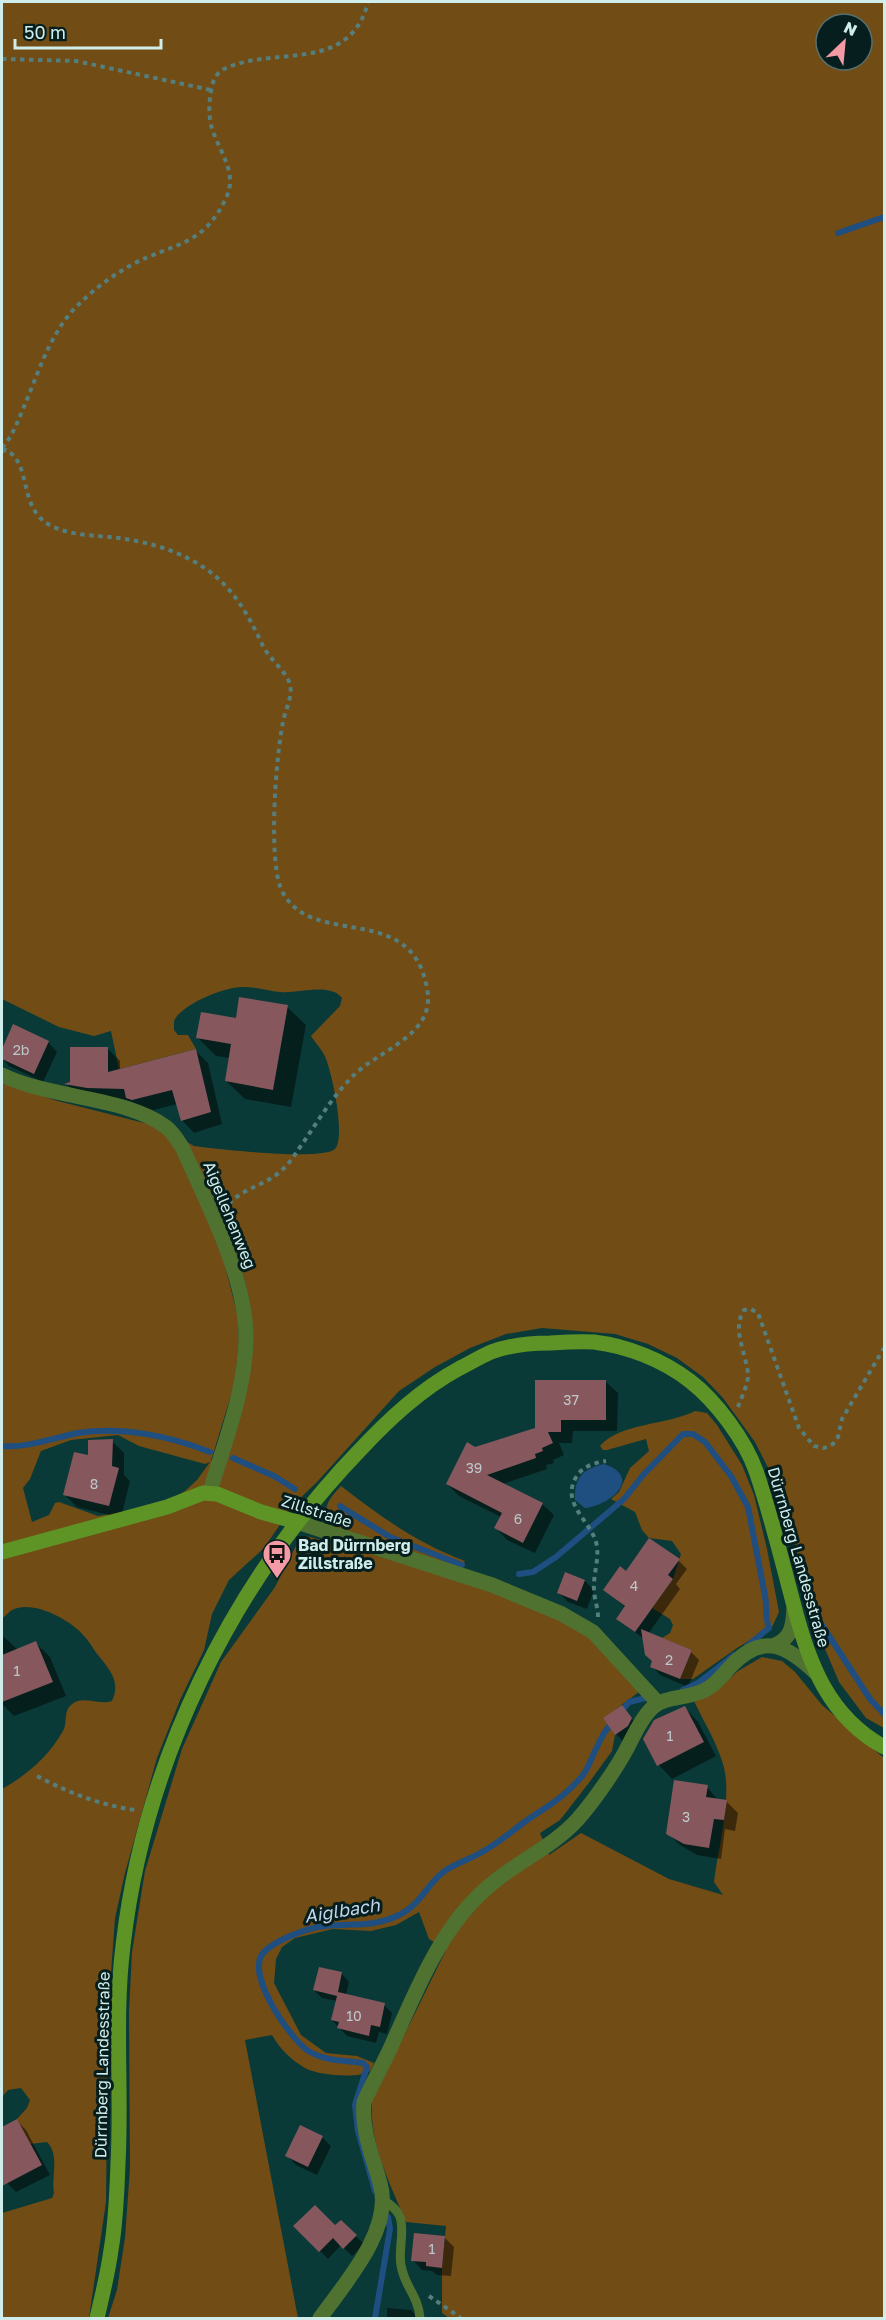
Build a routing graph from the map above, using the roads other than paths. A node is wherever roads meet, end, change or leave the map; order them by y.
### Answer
1 (2, 1075) edge
2 (210, 1492) junction
3 (297, 1522) junction
4 (2, 1552) edge
5 (794, 1607) junction
6 (775, 1645) junction
7 (816, 1673) junction
8 (657, 1703) junction
9 (885, 1748) edge
10 (383, 2200) junction
11 (97, 2319) edge
12 (320, 2319) edge
13 (420, 2319) edge

1 - 2 street, Aigellehenweg
2 - 3 main road, Zillstraße
2 - 4 main road
3 - 5 main road, Dürrnberg Landesstraße
3 - 8 street, Zillstraße
3 - 11 main road, Dürrnberg Landesstraße
5 - 6 street
5 - 7 main road, Dürrnberg Landesstraße
6 - 7 street
6 - 8 street
7 - 9 main road, Dürrnberg Landesstraße
8 - 10 street
10 - 12 street
10 - 13 lane

